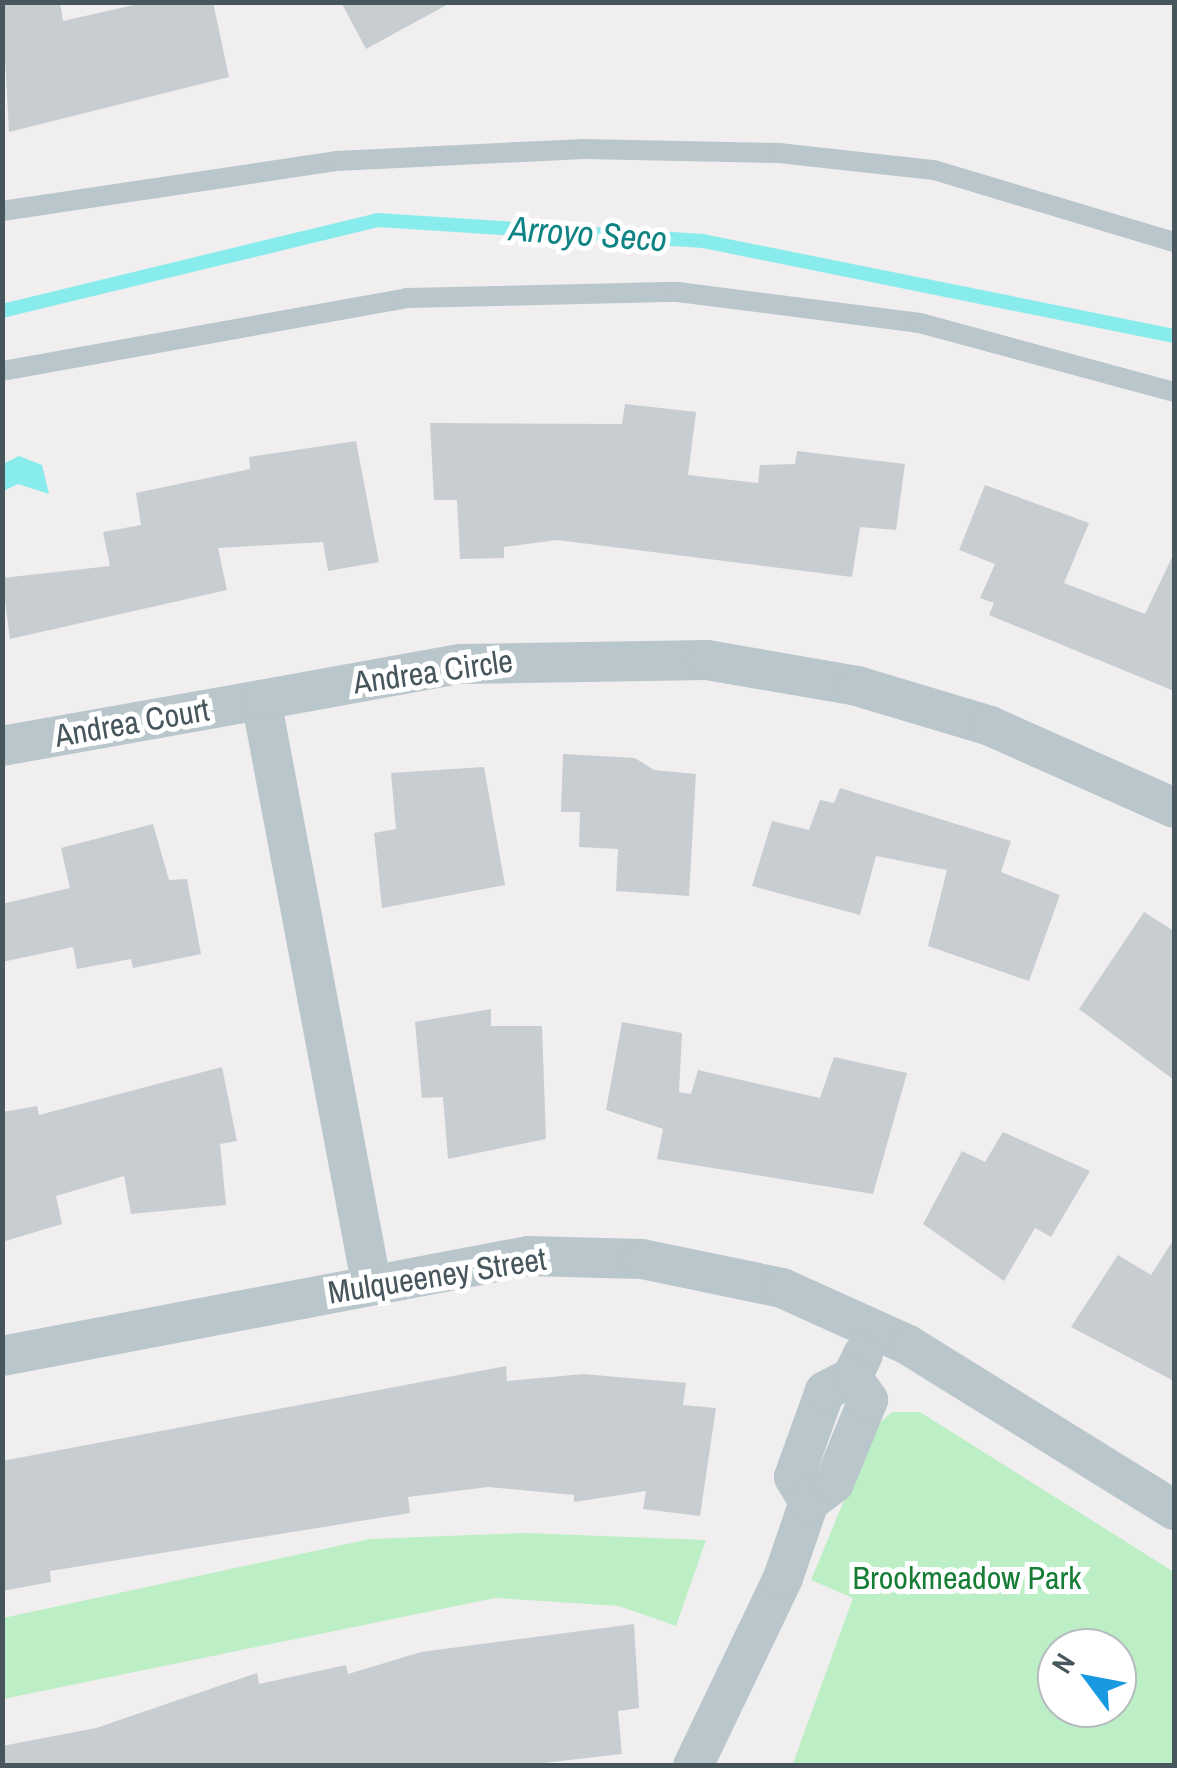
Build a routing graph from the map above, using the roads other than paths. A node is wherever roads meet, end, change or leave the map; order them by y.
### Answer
1 (2, 211) edge
2 (1174, 242) edge
3 (2, 371) edge
4 (1174, 392) edge
5 (260, 700) junction
6 (2, 746) edge
7 (1174, 808) edge
8 (372, 1282) junction
9 (876, 1330) junction
10 (2, 1356) edge
11 (1174, 1510) edge
12 (693, 1766) edge

1 - 2 lane
3 - 4 lane
5 - 6 street, Andrea Court
5 - 7 street, Andrea Circle
5 - 8 street
8 - 9 street, Mulqueeney Street
8 - 10 street, Mulqueeney Street
9 - 11 street, Mulqueeney Street
9 - 12 street

